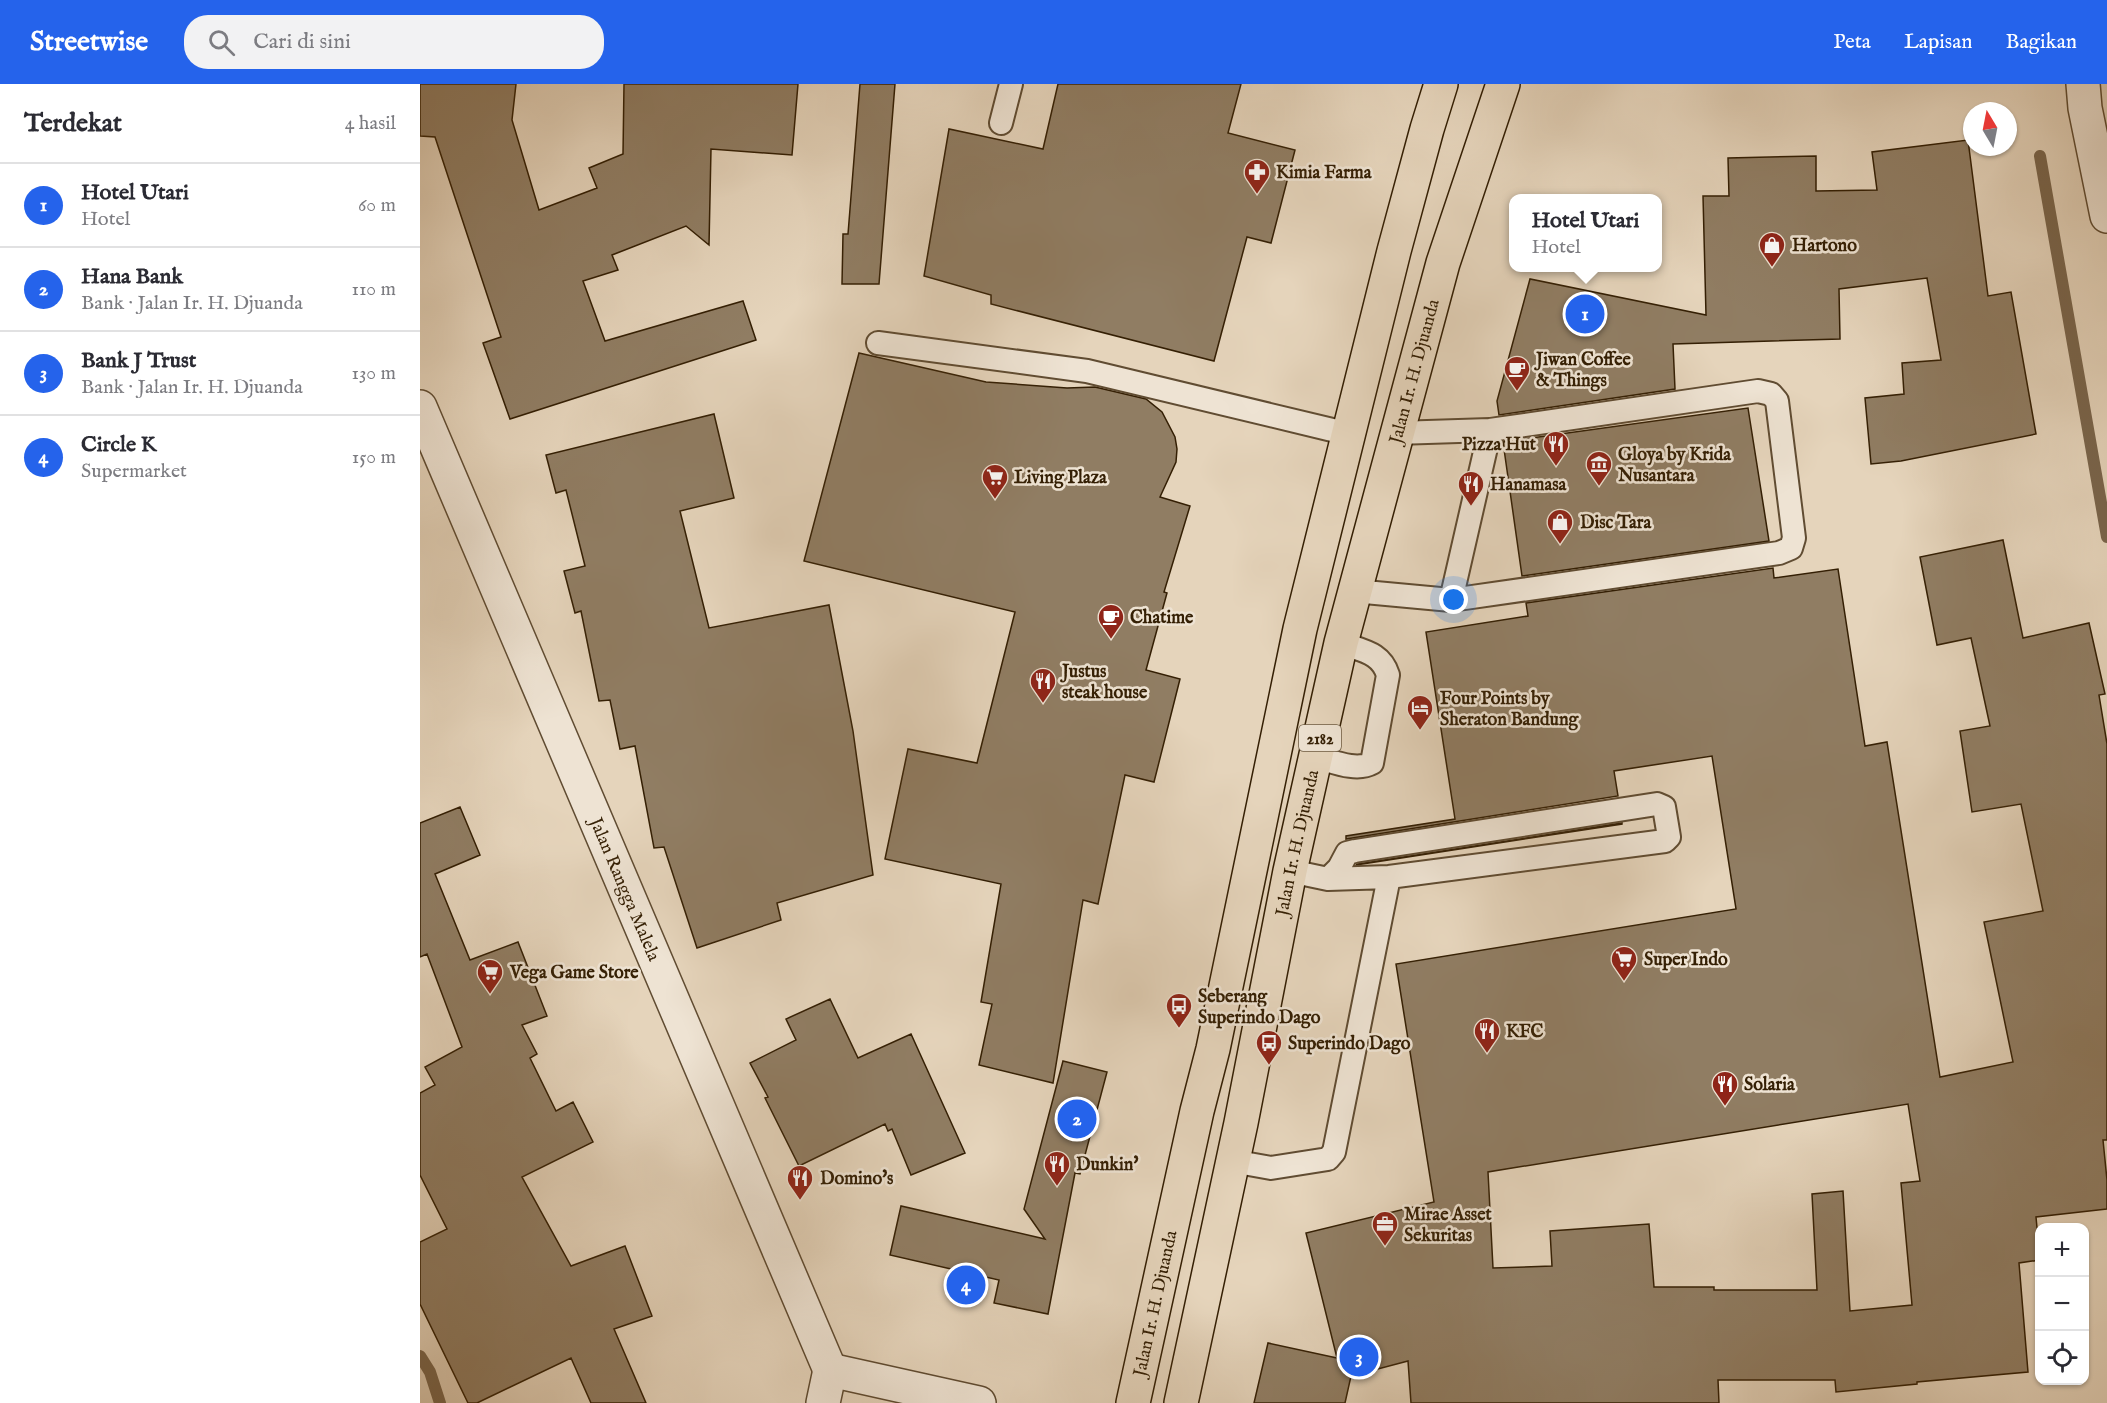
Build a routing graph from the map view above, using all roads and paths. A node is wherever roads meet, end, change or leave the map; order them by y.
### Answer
1 (1011, 84) edge
2 (1441, 84) edge
3 (1503, 84) edge
4 (2083, 84) edge
5 (1001, 123) dead end
6 (2107, 216) edge
7 (878, 343) dead end
8 (420, 407) edge
9 (1490, 430) junction
10 (1396, 433) junction
11 (1349, 434) junction
12 (1354, 591) junction
13 (1451, 600) junction
14 (1341, 644) junction
15 (1316, 757) junction
16 (1290, 871) junction
17 (1389, 877) junction
18 (1338, 879) junction
19 (1232, 1161) junction
20 (830, 1370) junction
21 (823, 1403) edge
22 (979, 1403) edge
23 (1133, 1403) edge
24 (1180, 1403) edge

1 - 5 lane
2 - 11 main road, Jalan Ir. H. Djuanda / 2182
3 - 10 main road, Jalan Ir. H. Djuanda / 2182
4 - 6 street
7 - 11 lane
8 - 20 street, Jalan Rangga Malela
9 - 10 lane
9 - 13 lane
9 - 13 lane
10 - 12 main road, Jalan Ir. H. Djuanda / 2182
11 - 23 main road, Jalan Ir. H. Djuanda / 2182
12 - 13 lane
12 - 14 main road, Jalan Ir. H. Djuanda / 2182
14 - 15 main road, Jalan Ir. H. Djuanda / 2182
14 - 15 lane
15 - 16 main road, Jalan Ir. H. Djuanda / 2182
16 - 18 lane
16 - 19 main road, Jalan Ir. H. Djuanda / 2182
17 - 18 lane
17 - 18 lane
17 - 19 lane
19 - 24 main road, Jalan Ir. H. Djuanda / 2182
20 - 21 street
20 - 22 street

